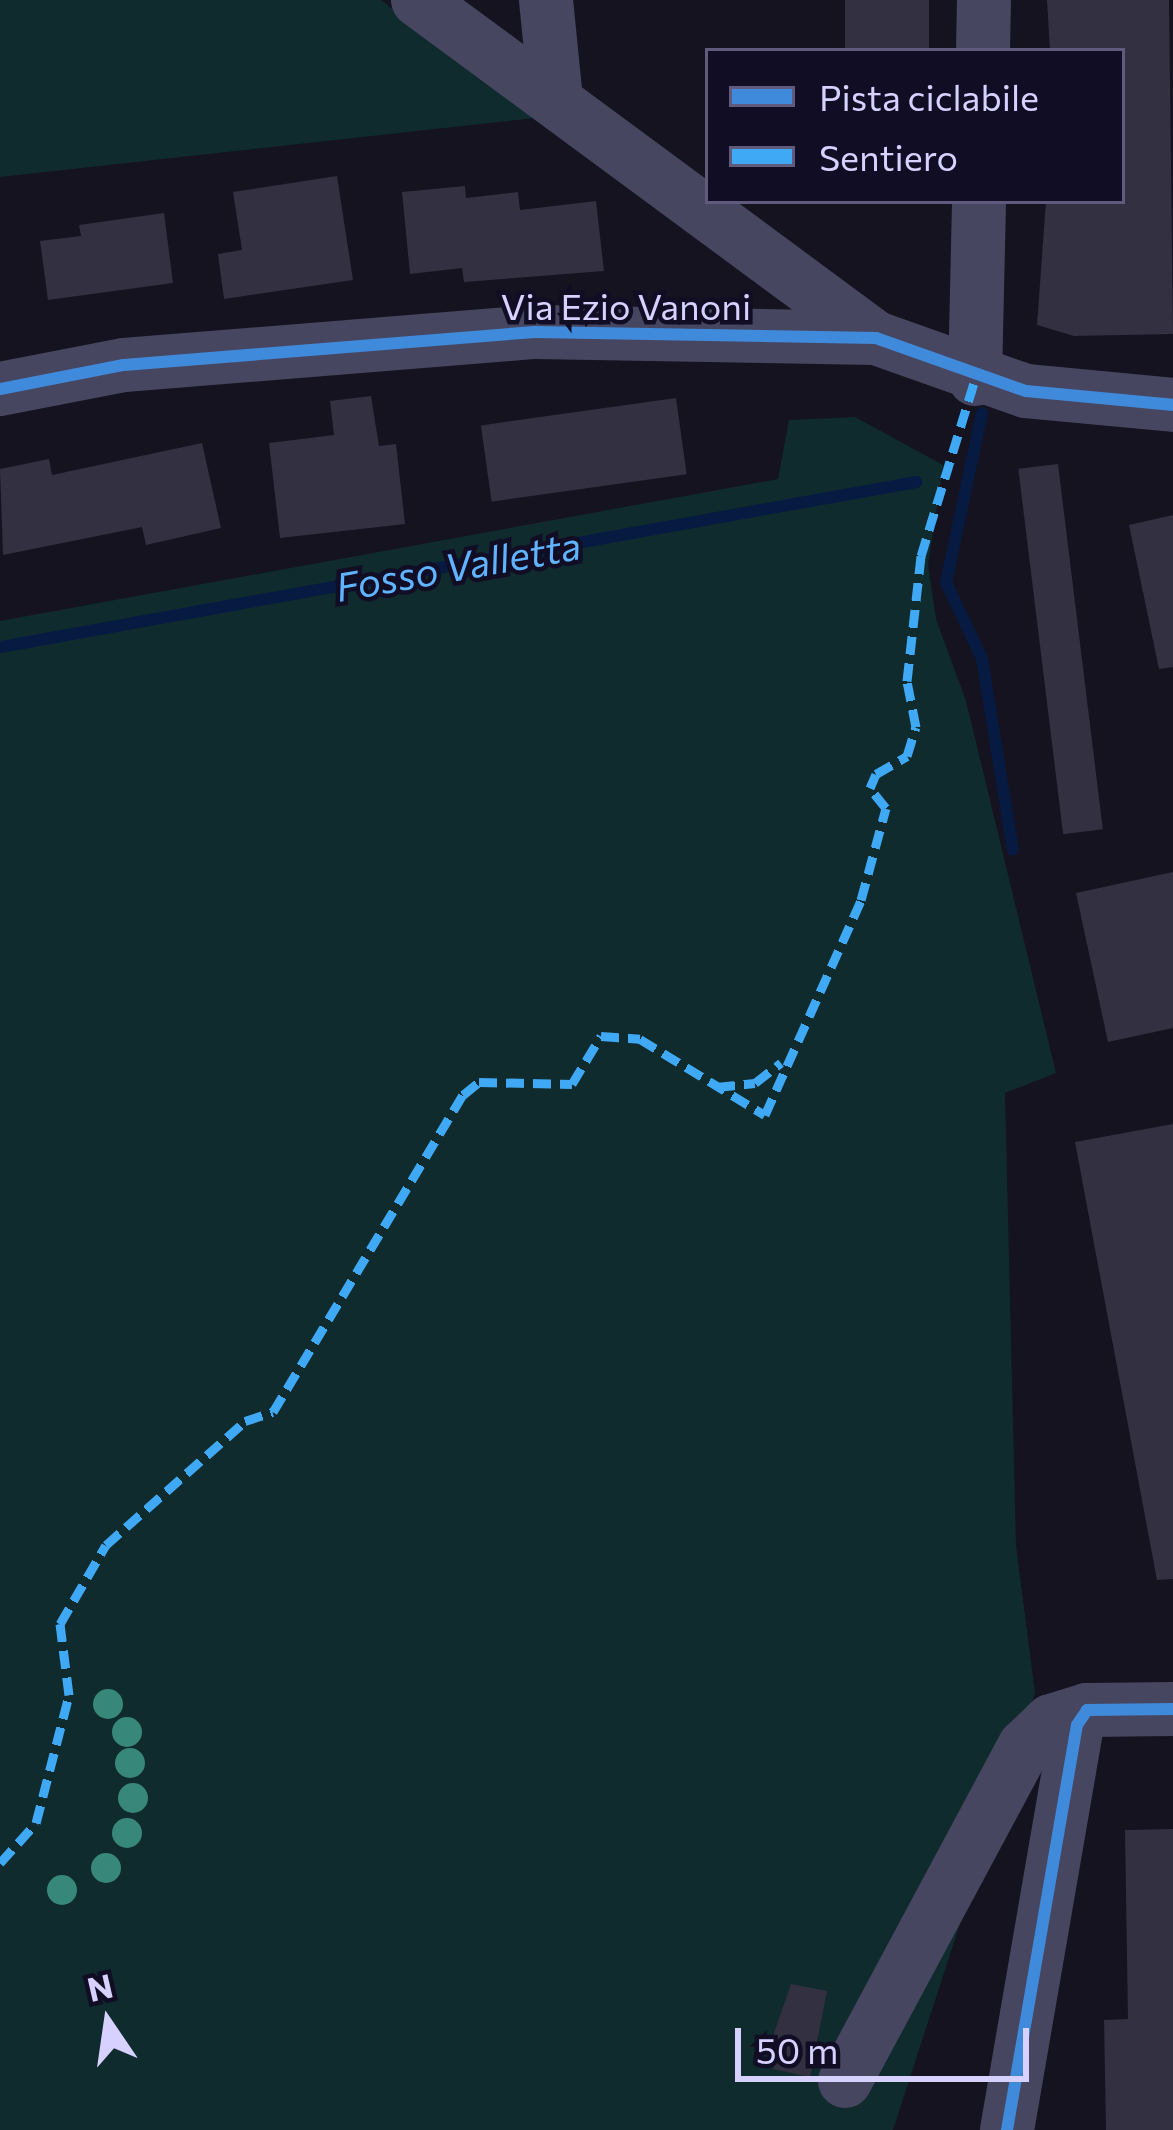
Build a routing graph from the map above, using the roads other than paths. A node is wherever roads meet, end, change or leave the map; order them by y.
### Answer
1 (418, 0) edge
2 (546, 0) edge
3 (984, 0) edge
4 (983, 48) edge
5 (556, 100) junction
6 (979, 204) edge
7 (876, 338) junction
8 (975, 379) junction
9 (0, 389) edge
10 (1173, 405) edge
11 (1173, 1708) edge
12 (1088, 1710) junction
13 (845, 2081) dead end
14 (1007, 2130) edge

1 - 5 street
2 - 5 street
3 - 4 street
5 - 7 street
6 - 8 street
7 - 8 street, Via Ezio Vanoni
7 - 9 street, Via Ezio Vanoni
8 - 10 street, Via Ezio Vanoni
11 - 12 street
12 - 13 street
12 - 14 street

